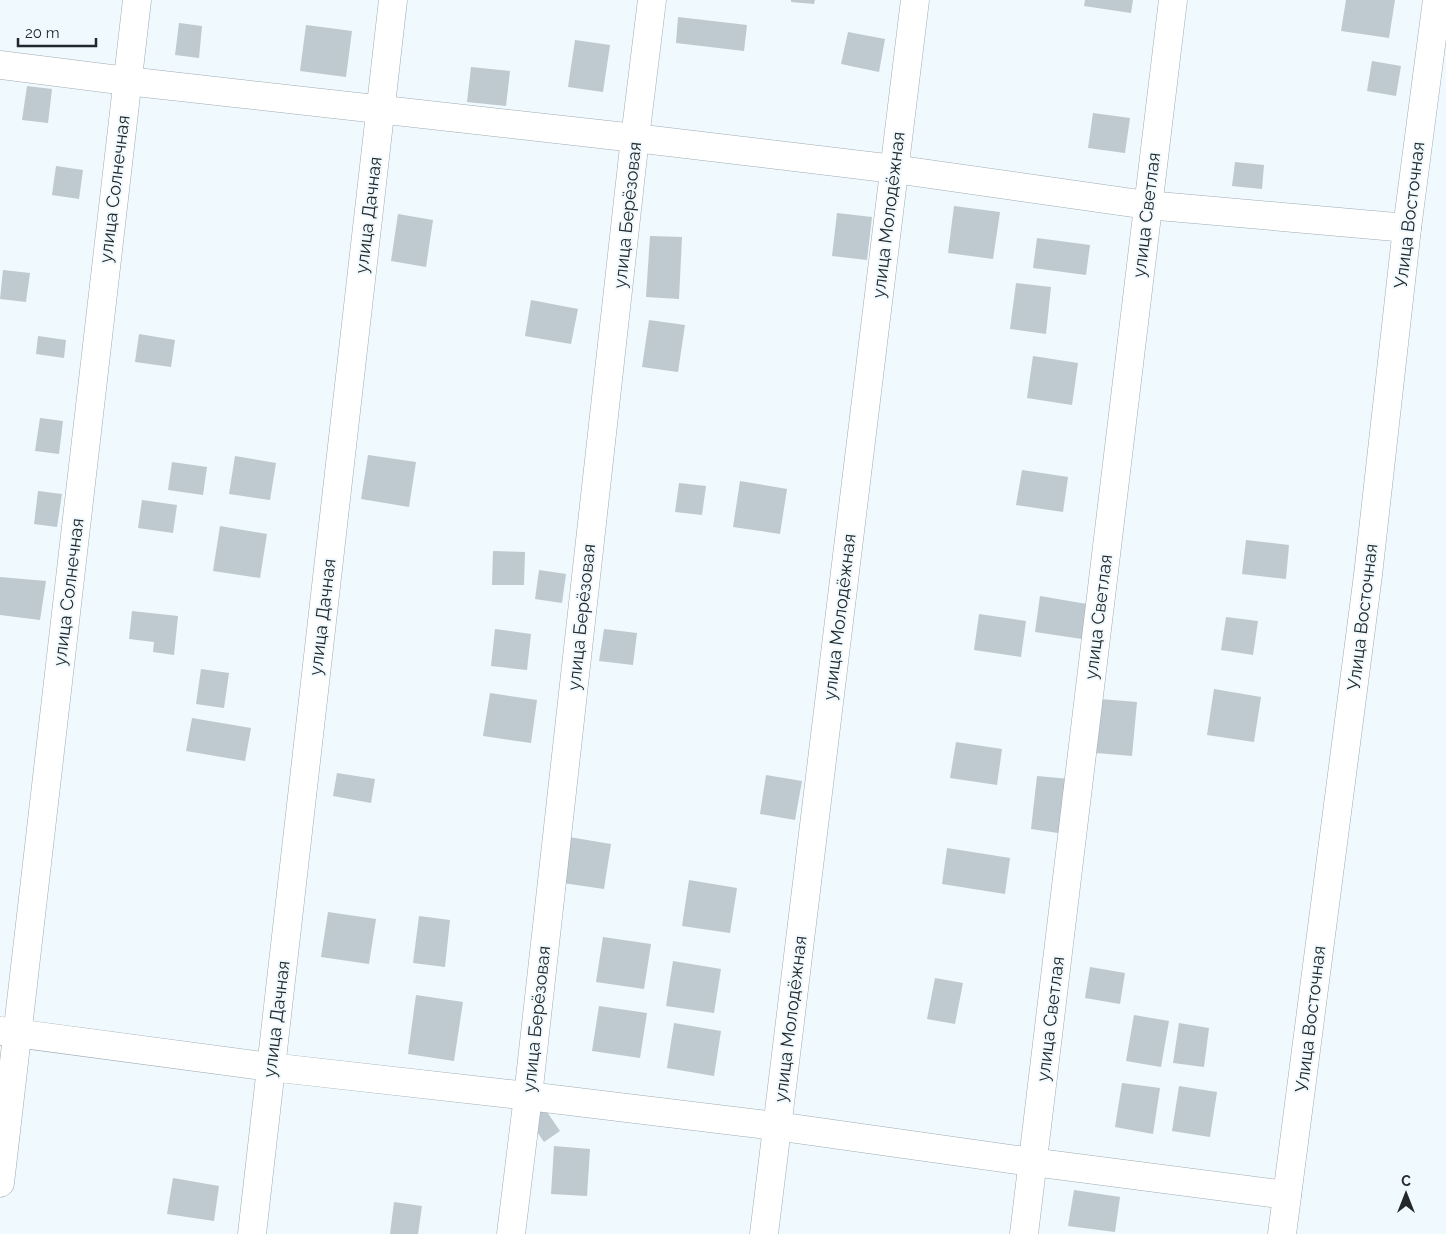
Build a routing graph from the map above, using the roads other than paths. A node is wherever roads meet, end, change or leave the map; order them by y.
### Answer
1 (137, 0) edge
2 (393, 0) edge
3 (652, 0) edge
4 (915, 0) edge
5 (1173, 0) edge
6 (1437, 0) edge
7 (0, 65) edge
8 (127, 81) junction
9 (380, 109) junction
10 (635, 138) junction
11 (894, 170) junction
12 (1147, 205) junction
13 (1407, 228) junction
14 (9, 1033) edge
15 (270, 1067) junction
16 (528, 1096) junction
17 (776, 1126) junction
18 (1032, 1162) junction
19 (0, 1183) edge
20 (1287, 1195) junction
21 (252, 1234) edge
22 (511, 1234) edge
23 (764, 1234) edge
24 (1024, 1234) edge
25 (1282, 1234) edge

1 - 8 street, улица Солнечная
2 - 9 street, улица Дачная
3 - 10 street, улица Берёзовая
4 - 11 street, улица Молодёжная
5 - 12 street, улица Светлая
6 - 13 street, Улица Восточная
7 - 8 street
8 - 9 street
8 - 14 street, улица Солнечная
9 - 10 street
9 - 15 street, улица Дачная
10 - 11 street
10 - 16 street, улица Берёзовая
11 - 12 street
11 - 17 street, улица Молодёжная
12 - 13 street
12 - 18 street, улица Светлая
13 - 20 street, Улица Восточная
14 - 15 street
14 - 19 street, улица Солнечная
15 - 16 street
15 - 21 street, улица Дачная
16 - 17 street
16 - 22 street, улица Берёзовая
17 - 18 street
17 - 23 street, улица Молодёжная
18 - 20 street
18 - 24 street, улица Светлая
20 - 25 street, Улица Восточная

